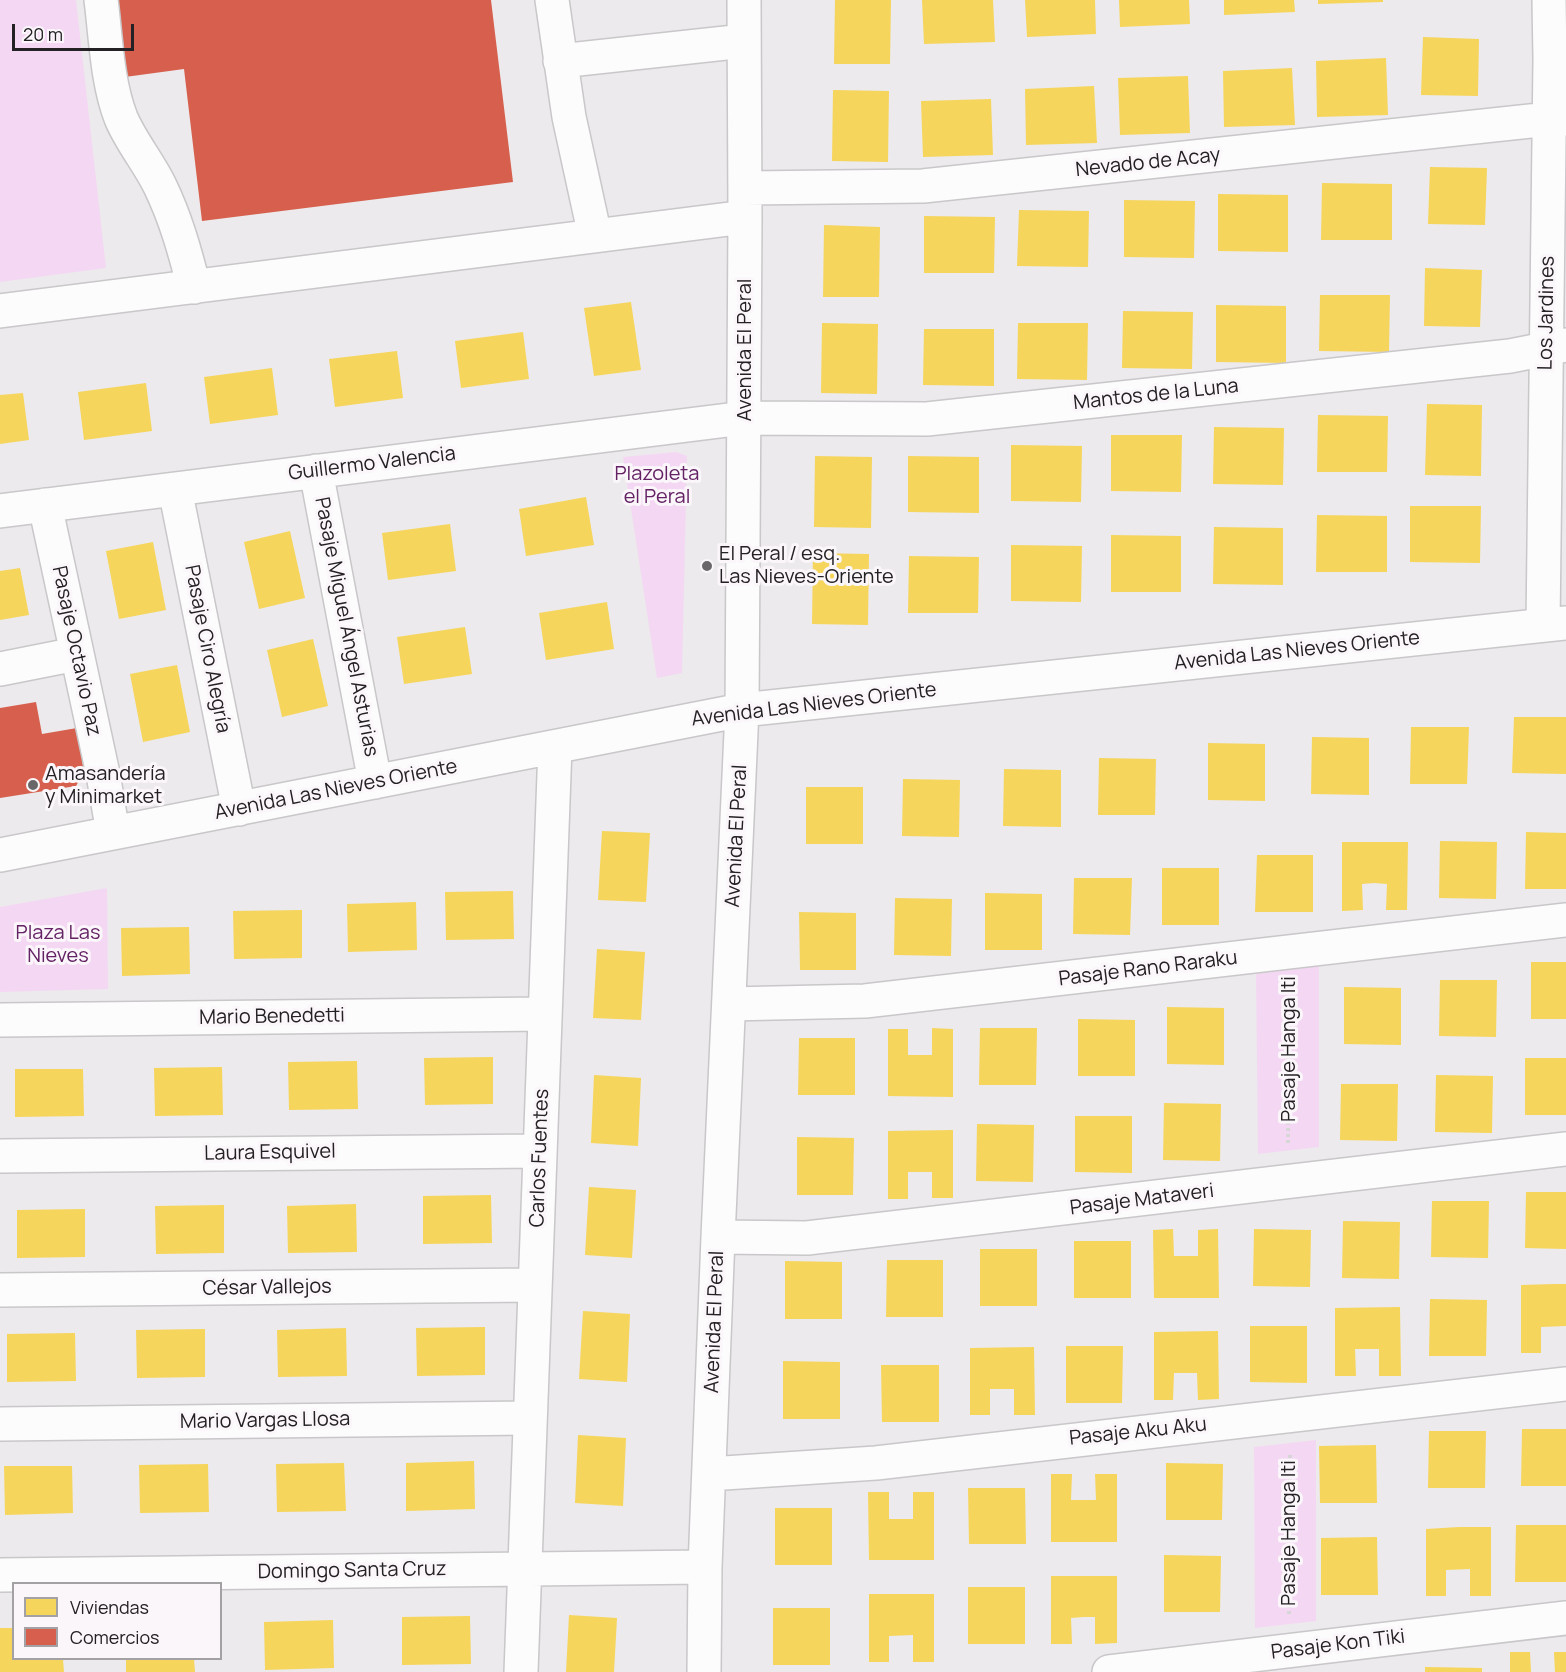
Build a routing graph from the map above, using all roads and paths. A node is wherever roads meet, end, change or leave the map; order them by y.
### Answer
1 (101, 0) edge
2 (552, 0) edge
3 (744, 0) edge
4 (1549, 0) edge
5 (744, 41) junction
6 (560, 61) junction
7 (1558, 119) edge
8 (745, 202) junction
9 (595, 236) junction
10 (194, 287) junction
11 (0, 311) edge
12 (1556, 347) edge
13 (744, 418) junction
14 (316, 471) junction
15 (175, 489) junction
16 (45, 505) junction
17 (0, 511) edge
18 (1555, 624) edge
19 (76, 654) junction
20 (0, 669) edge
21 (742, 710) junction
22 (555, 747) junction
23 (375, 782) junction
24 (239, 809) junction
25 (113, 833) junction
26 (0, 855) edge
27 (1566, 920) edge
28 (1289, 952) junction
29 (729, 1004) junction
30 (545, 1014) junction
31 (0, 1020) edge
32 (1566, 1149) edge
33 (540, 1150) junction
34 (0, 1156) edge
35 (1288, 1182) junction
36 (718, 1237) junction
37 (535, 1285) junction
38 (0, 1290) edge
39 (1566, 1384) edge
40 (1290, 1415) junction
41 (530, 1418) junction
42 (0, 1424) edge
43 (709, 1474) junction
44 (705, 1567) junction
45 (523, 1569) junction
46 (0, 1575) edge
47 (1566, 1618) edge
48 (1288, 1650) junction
49 (520, 1672) edge
50 (704, 1672) edge
51 (1109, 1672) edge

1 - 10 street
2 - 6 street
3 - 5 street, Avenida El Peral
4 - 7 street, Los Jardines
5 - 6 street
5 - 8 street, Avenida El Peral
6 - 9 street
7 - 8 street, Nevado de Acay
7 - 12 street, Los Jardines
8 - 9 street, Nevado de Acay
8 - 13 street, Avenida El Peral
9 - 10 street, Nevado de Acay
10 - 11 street, Nevado de Acay
12 - 13 street, Mantos de la Luna
12 - 18 street, Los Jardines
13 - 14 street, Guillermo Valencia
13 - 21 street, Avenida El Peral
14 - 15 street, Guillermo Valencia
14 - 23 street, Pasaje Miguel Ángel Asturias
15 - 16 street, Guillermo Valencia
15 - 24 street, Pasaje Ciro Alegría
16 - 17 street, Guillermo Valencia
16 - 19 street, Pasaje Octavio Paz
18 - 21 street, Avenida Las Nieves Oriente
19 - 20 street
19 - 25 street, Pasaje Octavio Paz
21 - 22 street, Avenida Las Nieves Oriente
21 - 29 street, Avenida El Peral
22 - 23 street, Avenida Las Nieves Oriente
22 - 30 street, Carlos Fuentes
23 - 24 street, Avenida Las Nieves Oriente
24 - 25 street, Avenida Las Nieves Oriente
25 - 26 street, Avenida Las Nieves Oriente
27 - 28 street, Pasaje Rano Raraku
28 - 29 street, Pasaje Rano Raraku
28 - 35 path, Pasaje Hanga Iti
29 - 36 street, Avenida El Peral
30 - 31 street, Mario Benedetti
30 - 33 street, Carlos Fuentes
32 - 35 street, Pasaje Mataveri
33 - 34 street, Laura Esquivel
33 - 37 street, Carlos Fuentes
35 - 36 street, Pasaje Mataveri
36 - 43 street, Avenida El Peral
37 - 38 street, César Vallejos
37 - 41 street, Carlos Fuentes
39 - 40 street, Pasaje Aku Aku
40 - 43 street, Pasaje Aku Aku
40 - 48 path, Pasaje Hanga Iti
41 - 42 street, Mario Vargas Llosa
41 - 45 street, Carlos Fuentes
43 - 44 street, Avenida El Peral
44 - 45 street, Domingo Santa Cruz
44 - 50 street, Avenida El Peral
45 - 46 street, Domingo Santa Cruz
45 - 49 street, Carlos Fuentes
47 - 48 street, Pasaje Kon Tiki
48 - 51 street, Pasaje Kon Tiki

